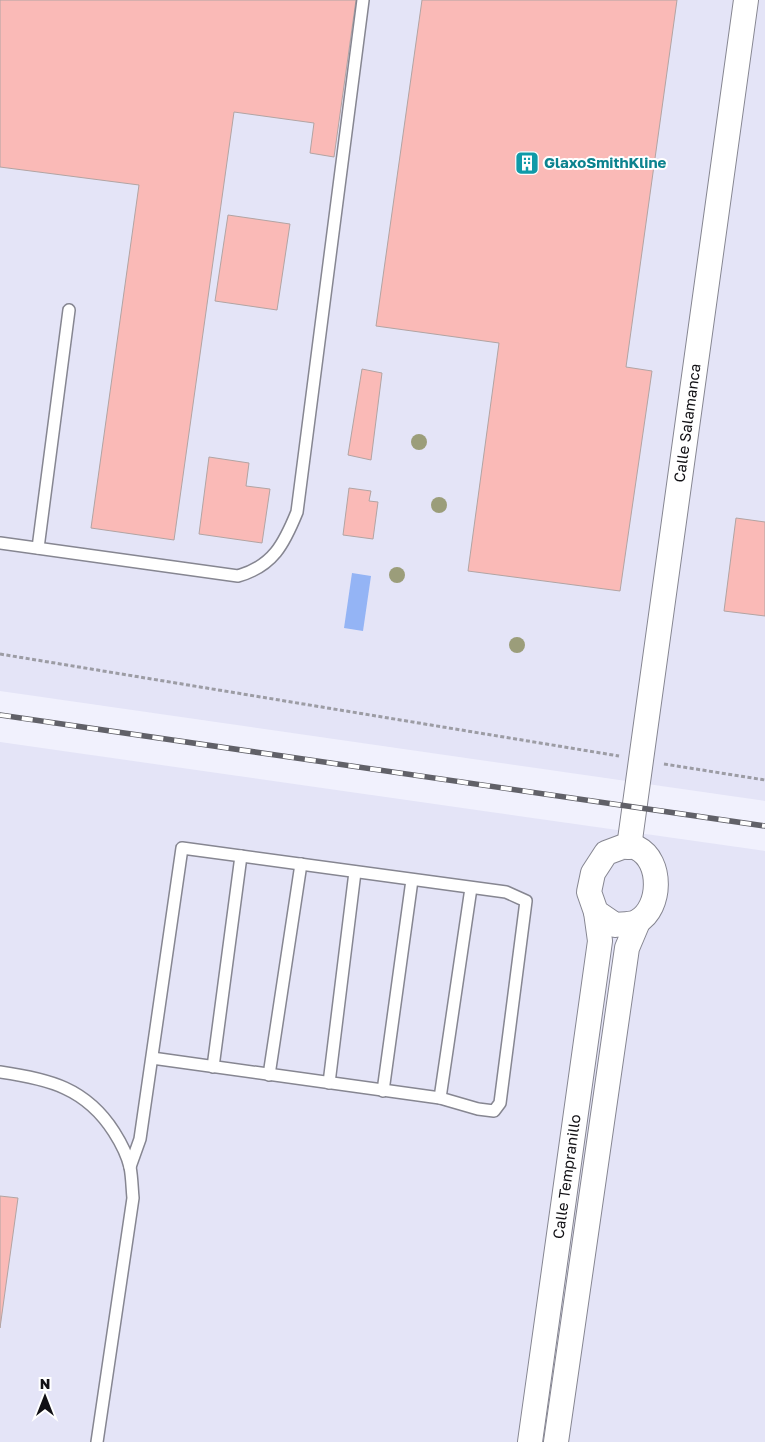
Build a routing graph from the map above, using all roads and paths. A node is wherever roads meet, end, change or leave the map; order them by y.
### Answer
1 (363, 0) edge
2 (746, 0) edge
3 (69, 310) dead end
4 (0, 543) edge
5 (38, 548) junction
6 (0, 654) edge
7 (639, 760) junction
8 (765, 780) edge
9 (628, 847) junction
10 (241, 856) junction
11 (301, 864) junction
12 (355, 872) junction
13 (412, 880) junction
14 (471, 888) junction
15 (596, 912) junction
16 (638, 922) junction
17 (152, 1058) junction
18 (213, 1066) junction
19 (0, 1072) edge
20 (269, 1075) junction
21 (329, 1083) junction
22 (383, 1090) junction
23 (440, 1098) junction
24 (130, 1167) junction
25 (97, 1442) edge
26 (530, 1442) edge
27 (556, 1442) edge

1 - 5 lane
2 - 7 street, Calle Salamanca
3 - 5 lane
4 - 5 lane
6 - 7 path
7 - 8 path
7 - 9 street, Calle Salamanca
9 - 15 street
9 - 16 street
10 - 11 lane
10 - 17 lane
10 - 18 lane
11 - 12 lane
11 - 20 lane
12 - 13 lane
12 - 21 lane
13 - 14 lane
13 - 22 lane
14 - 23 lane
14 - 23 lane
15 - 16 street
15 - 26 street, Calle Tempranillo
16 - 27 street, Calle Tempranillo
17 - 18 lane
17 - 24 lane
18 - 20 lane
19 - 24 lane
20 - 21 lane
21 - 22 lane
22 - 23 lane
24 - 25 lane

